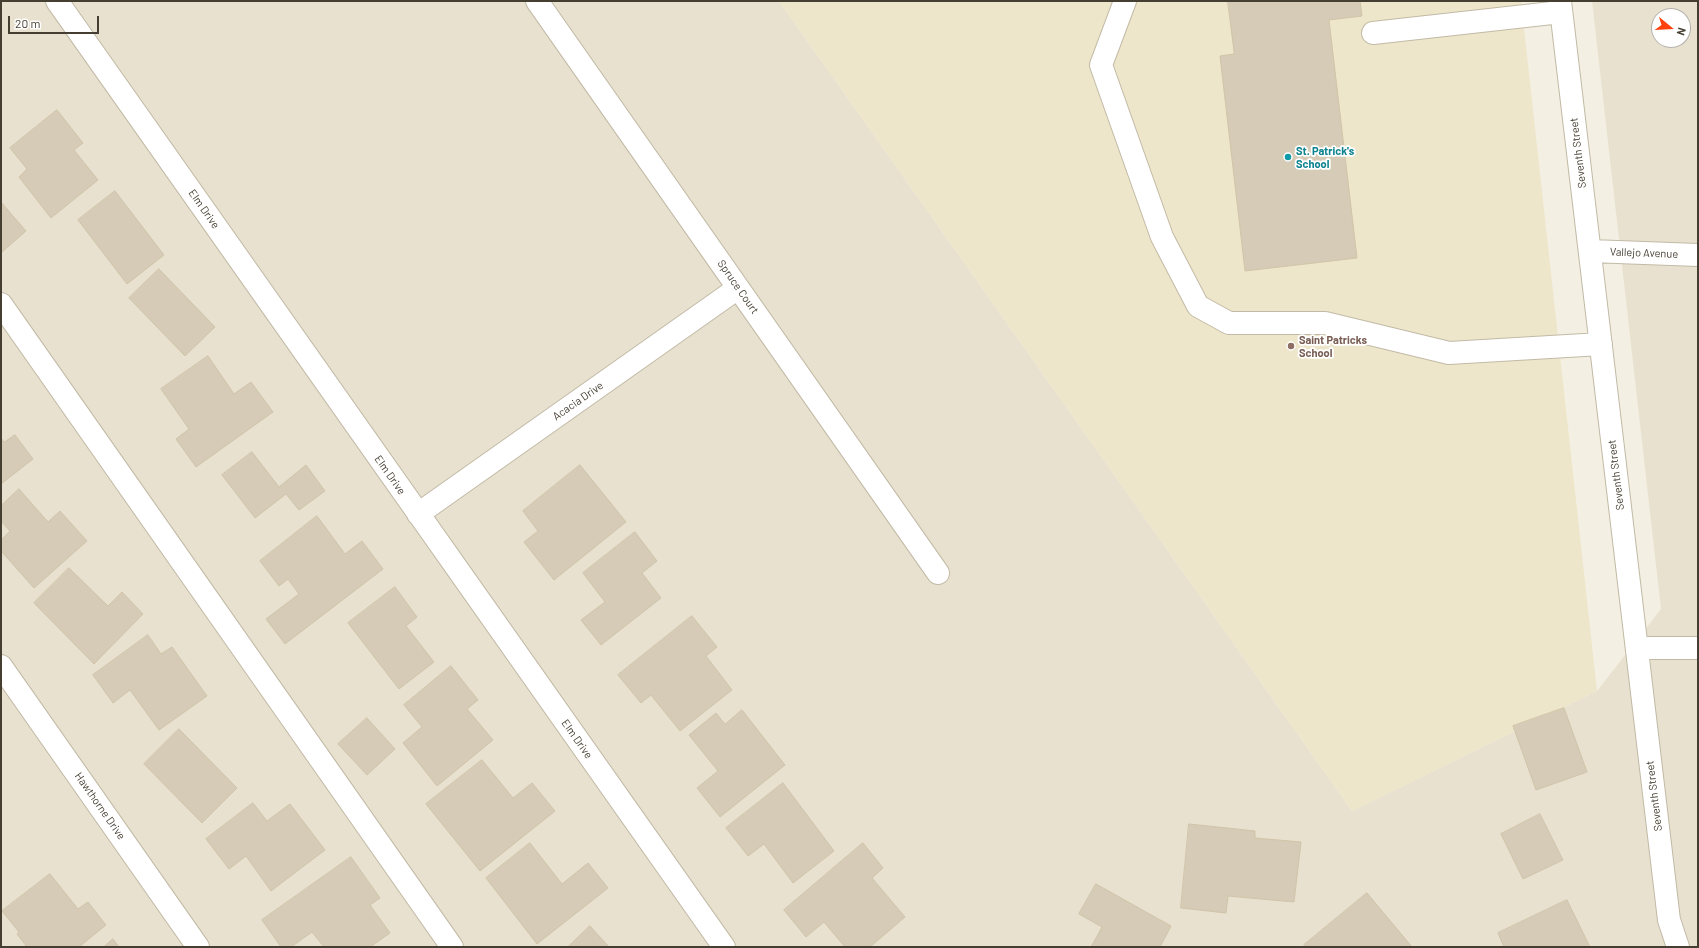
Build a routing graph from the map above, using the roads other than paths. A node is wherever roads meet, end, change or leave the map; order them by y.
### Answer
1 (57, 1) edge
2 (537, 1) edge
3 (1125, 1) edge
4 (1561, 6) edge
5 (1373, 33) dead end
6 (1590, 251) junction
7 (1698, 255) edge
8 (738, 288) junction
9 (1, 304) edge
10 (1601, 344) junction
11 (418, 514) junction
12 (938, 573) dead end
13 (1637, 648) junction
14 (1698, 648) edge
15 (1, 666) edge
16 (198, 947) edge
17 (452, 947) edge
18 (724, 947) edge
19 (1678, 947) edge

1 - 11 street, Elm Drive
2 - 8 street, Spruce Court
3 - 10 street
4 - 5 street
4 - 6 street, Seventh Street
6 - 7 street, Vallejo Avenue
6 - 10 street, Seventh Street
8 - 11 street, Acacia Drive
8 - 12 street, Spruce Court
9 - 17 street
10 - 13 street, Seventh Street
11 - 18 street, Elm Drive
13 - 14 street
13 - 19 street, Seventh Street
15 - 16 street, Hawthorne Drive

